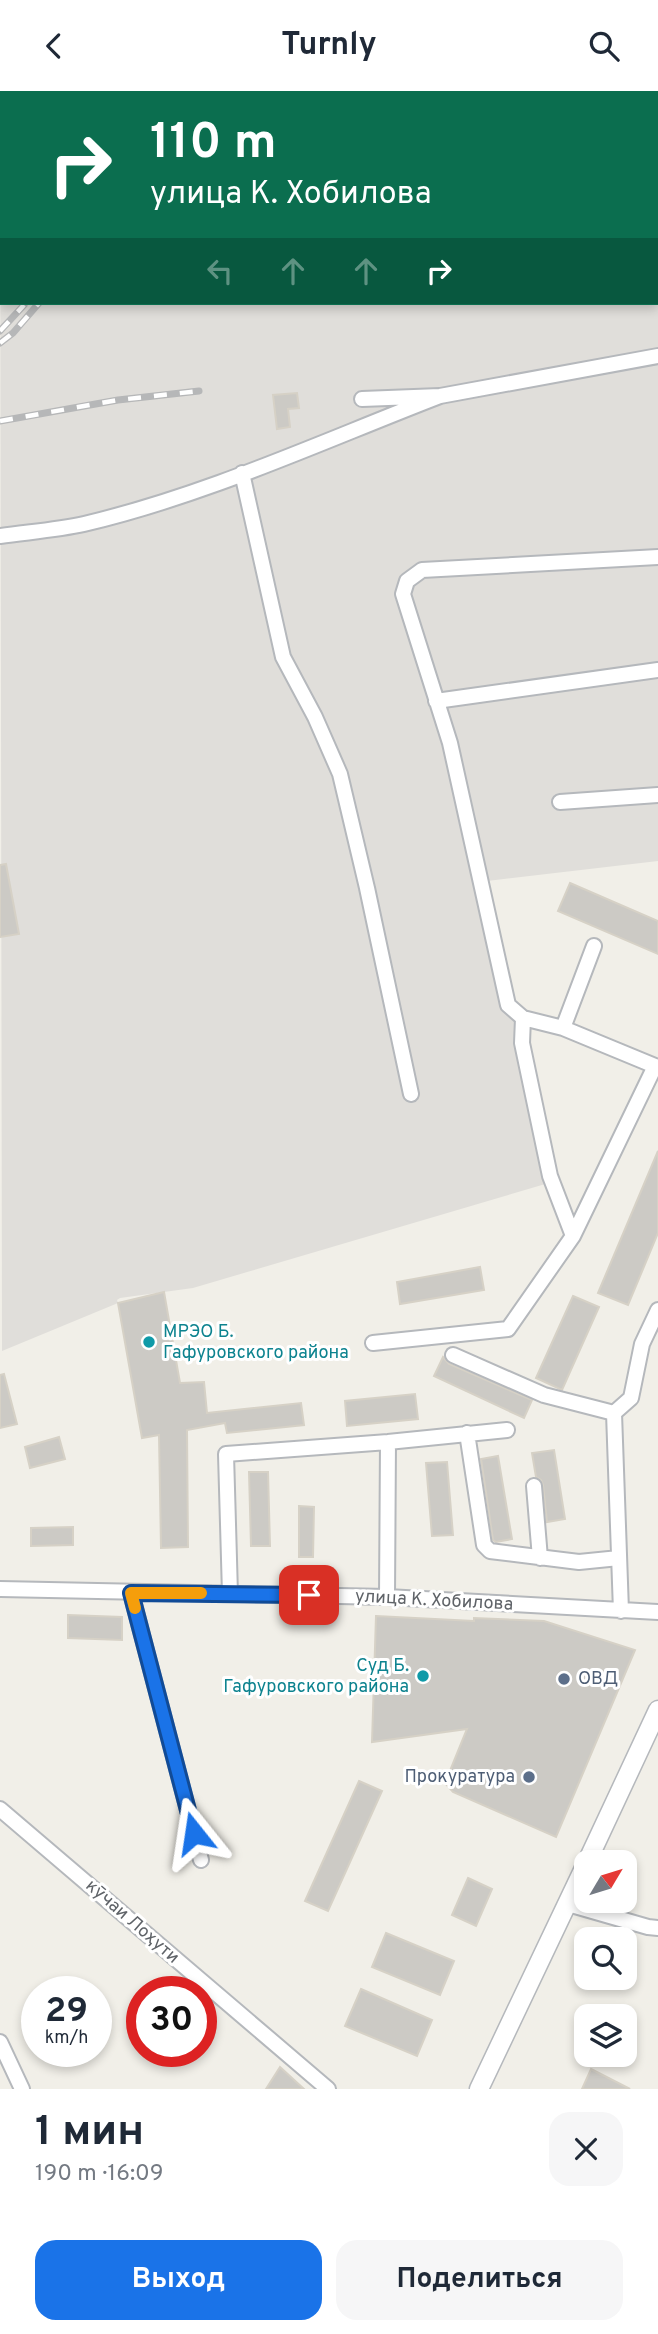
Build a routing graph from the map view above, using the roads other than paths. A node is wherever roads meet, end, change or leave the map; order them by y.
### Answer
1 (658, 356) edge
2 (440, 396) junction
3 (362, 399) dead end
4 (242, 473) junction
5 (0, 536) edge
6 (658, 557) edge
7 (658, 670) edge
8 (436, 701) junction
9 (658, 795) edge
10 (560, 802) dead end
11 (594, 946) dead end
12 (523, 1018) junction
13 (564, 1028) junction
14 (657, 1066) edge
15 (411, 1094) dead end
16 (573, 1236) junction
17 (658, 1310) edge
18 (373, 1343) dead end
19 (453, 1355) dead end
20 (614, 1413) junction
21 (507, 1430) dead end
22 (467, 1433) junction
23 (388, 1442) junction
24 (534, 1486) dead end
25 (540, 1558) junction
26 (619, 1558) junction
27 (0, 1589) edge
28 (131, 1593) junction
29 (230, 1594) junction
30 (387, 1597) junction
31 (621, 1611) junction
32 (658, 1612) edge
33 (658, 1710) edge
34 (0, 1809) edge
35 (593, 1850) edge
36 (201, 1860) dead end
37 (574, 1891) edge
38 (568, 1904) junction
39 (658, 1928) edge
40 (0, 2042) edge
41 (22, 2089) edge
42 (328, 2089) edge
43 (479, 2089) edge

1 - 2 street
2 - 3 street
2 - 4 street
4 - 5 street
4 - 15 street
6 - 8 street
7 - 8 street
8 - 12 street
9 - 10 street
11 - 13 street
12 - 13 street
12 - 16 street
13 - 14 street
14 - 16 street
16 - 18 street
17 - 20 street
19 - 20 street
20 - 26 street
21 - 22 street
22 - 23 street
22 - 25 street
23 - 29 street
23 - 30 street
24 - 25 street
25 - 26 street
26 - 31 street
27 - 28 street, улица К. Хобилова
28 - 29 street, улица К. Хобилова
28 - 36 street
29 - 30 street, улица К. Хобилова
30 - 31 street, улица К. Хобилова
31 - 32 street, улица К. Хобилова
33 - 35 street
34 - 42 street, кӯчаи Лоҳути
37 - 38 street
38 - 39 street
38 - 43 street
40 - 41 street

